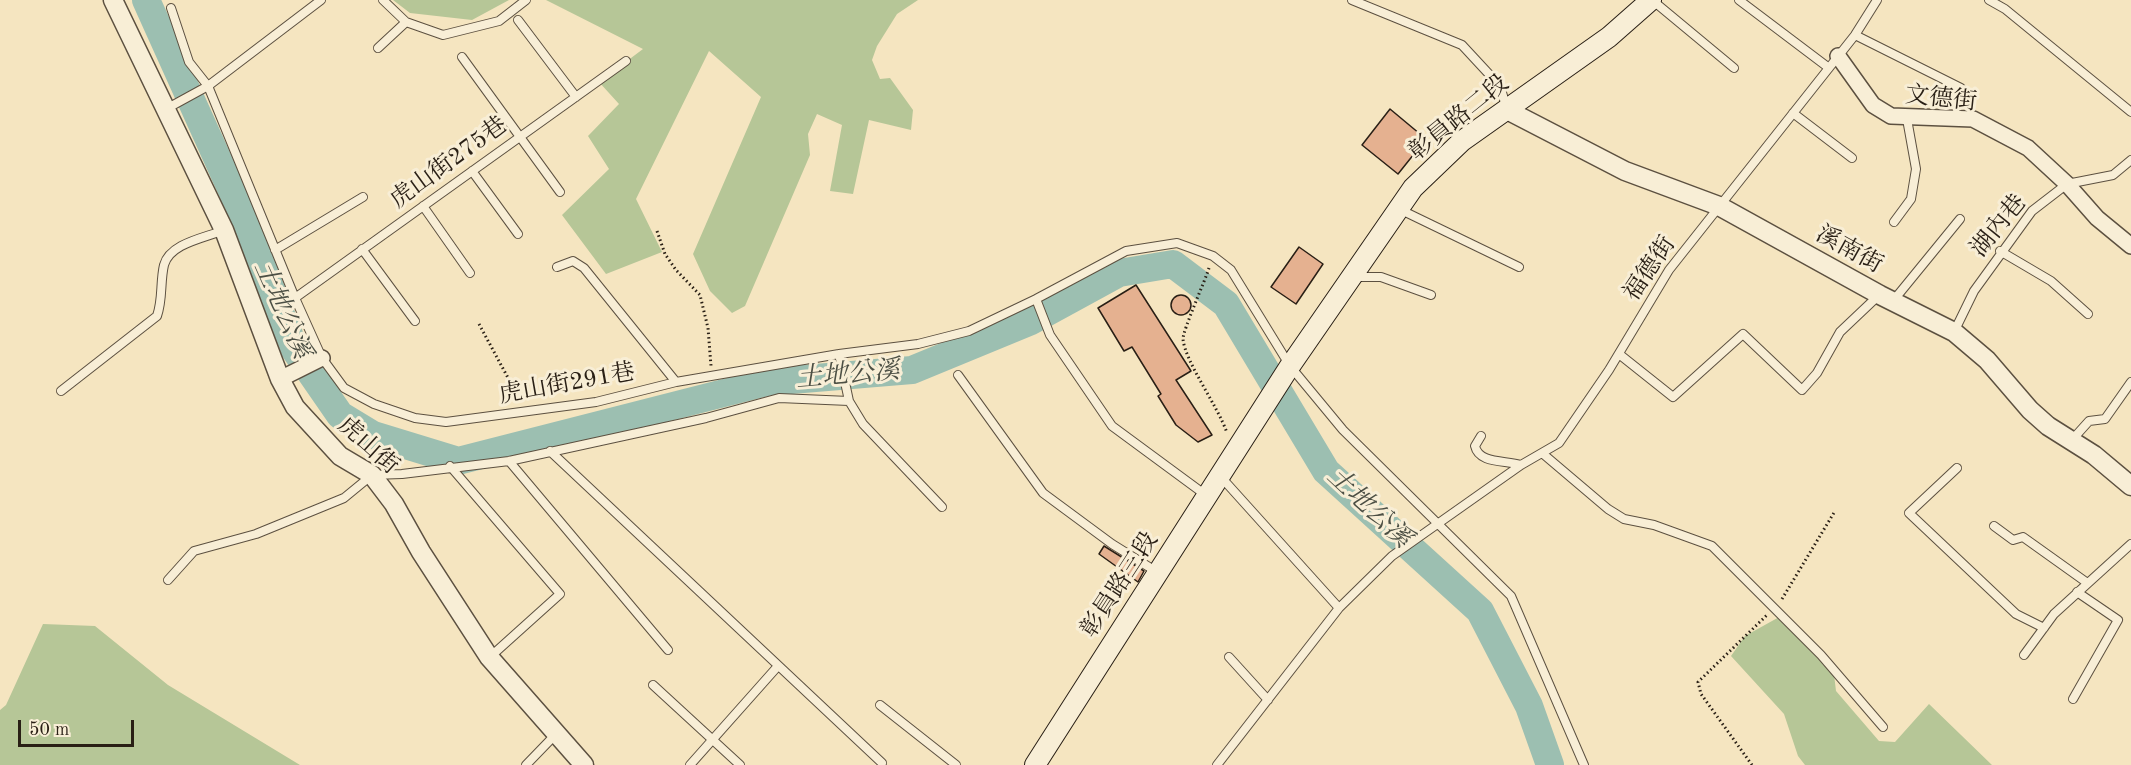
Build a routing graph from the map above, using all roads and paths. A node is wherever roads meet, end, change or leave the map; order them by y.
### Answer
1 (113, 0) edge
2 (321, 0) edge
3 (383, 0) edge
4 (526, 0) edge
5 (1352, 0) edge
6 (1651, 0) edge
7 (1739, 0) edge
8 (1877, 0) edge
9 (1989, 0) edge
10 (171, 8) dead end
11 (518, 20) dead end
12 (406, 22) junction
13 (1855, 35) junction
14 (378, 48) dead end
15 (462, 57) dead end
16 (626, 61) dead end
17 (1833, 62) junction
18 (1734, 68) dead end
19 (208, 86) junction
20 (1961, 88) dead end
21 (576, 97) junction
22 (166, 109) junction
23 (1507, 110) junction
24 (1793, 112) junction
25 (2131, 112) edge
26 (1907, 119) junction
27 (520, 136) junction
28 (1852, 158) dead end
29 (2131, 160) edge
30 (472, 171) junction
31 (2067, 184) junction
32 (560, 192) dead end
33 (363, 197) dead end
34 (423, 206) junction
35 (1719, 206) junction
36 (1398, 209) junction
37 (1960, 219) dead end
38 (1894, 222) dead end
39 (224, 230) junction
40 (657, 231) dead end
41 (518, 234) dead end
42 (2131, 246) edge
43 (362, 249) junction
44 (275, 250) junction
45 (2000, 251) junction
46 (558, 267) dead end
47 (1210, 267) dead end
48 (1519, 267) dead end
49 (470, 273) dead end
50 (1351, 277) junction
51 (1431, 295) dead end
52 (295, 298) junction
53 (1886, 298) junction
54 (1037, 303) junction
55 (2088, 314) dead end
56 (415, 321) dead end
57 (479, 324) dead end
58 (1954, 332) junction
59 (839, 354) junction
60 (1619, 354) junction
61 (322, 358) junction
62 (1287, 372) junction
63 (958, 375) dead end
64 (712, 376) junction
65 (280, 379) junction
66 (676, 382) junction
67 (2131, 382) edge
68 (61, 391) dead end
69 (849, 401) junction
70 (527, 413) junction
71 (1248, 433) joint
72 (1481, 436) dead end
73 (2071, 441) junction
74 (550, 451) junction
75 (1542, 453) junction
76 (1234, 454) junction
77 (509, 461) junction
78 (1521, 465) junction
79 (450, 466) junction
80 (1957, 468) dead end
81 (372, 475) junction
82 (1220, 476) junction
83 (2131, 486) edge
84 (1208, 497) junction
85 (942, 507) dead end
86 (1835, 511) dead end
87 (1440, 524) junction
88 (1994, 526) dead end
89 (2131, 544) edge
90 (1158, 573) junction
91 (168, 580) dead end
92 (2086, 582) junction
93 (2077, 592) junction
94 (1339, 608) junction
95 (1773, 609) junction
96 (2044, 628) junction
97 (668, 650) dead end
98 (2024, 655) dead end
99 (489, 657) junction
100 (1229, 657) dead end
101 (778, 666) junction
102 (653, 685) dead end
103 (2073, 699) dead end
104 (1268, 700) junction
105 (880, 705) dead end
106 (1884, 727) dead end
107 (556, 734) junction
108 (712, 740) junction
109 (580, 763) edge
110 (882, 763) dead end
111 (526, 765) edge
112 (690, 765) edge
113 (740, 765) edge
114 (956, 765) edge
115 (1035, 765) edge
116 (1217, 765) edge
117 (1584, 765) edge
118 (1752, 765) edge

1 - 22 street, 虎山街
2 - 19 lane
3 - 12 lane
4 - 12 lane
5 - 23 lane
6 - 18 lane
6 - 23 main road, 彰員路二段
7 - 17 lane
8 - 13 lane, 福德街
9 - 25 lane
10 - 19 lane, 虎山街291巷
11 - 21 lane
12 - 14 lane
13 - 17 lane, 福德街
13 - 20 lane
15 - 27 lane
16 - 21 lane, 虎山街275巷
17 - 24 lane, 福德街
17 - 26 street, 文德街
19 - 22 lane
19 - 44 lane, 虎山街291巷
21 - 27 lane, 虎山街275巷
22 - 39 street, 虎山街
23 - 35 street, 溪南街
23 - 36 main road, 彰員路二段
24 - 28 lane
24 - 35 lane, 福德街
26 - 31 street, 文德街
26 - 38 lane
27 - 30 lane, 虎山街275巷
27 - 32 lane
29 - 31 lane, 湖內巷
30 - 34 lane, 虎山街275巷
30 - 41 lane
31 - 42 street, 文德街
31 - 45 lane, 湖內巷
33 - 44 lane
34 - 43 lane, 虎山街275巷
34 - 49 lane
35 - 53 street, 溪南街
35 - 60 lane, 福德街
36 - 48 lane
36 - 50 main road, 彰員路二段
37 - 53 lane
39 - 65 street, 虎山街
39 - 68 lane
40 - 64 path
43 - 52 lane, 虎山街275巷
43 - 56 lane
44 - 52 lane, 虎山街291巷
45 - 55 lane
45 - 58 lane, 湖內巷
46 - 66 lane
47 - 76 path
50 - 51 lane
50 - 62 main road, 彰員路二段
52 - 61 lane, 虎山街291巷
53 - 58 street, 溪南街
53 - 60 lane
54 - 59 lane, 虎山街291巷
54 - 62 lane, 虎山街291巷
54 - 84 lane
57 - 70 path
58 - 73 street, 溪南街
59 - 64 lane, 虎山街291巷
59 - 69 lane
60 - 75 lane, 福德街
61 - 65 street
61 - 70 lane, 虎山街291巷
62 - 71 main road, 彰員路二段
62 - 87 lane, 虎山街291巷
63 - 90 lane
64 - 66 lane, 虎山街291巷
65 - 81 street, 虎山街
66 - 70 lane, 虎山街291巷
67 - 73 lane
69 - 74 lane
69 - 85 lane
71 - 76 main road, 彰員路三段
72 - 78 lane
73 - 83 street, 溪南街
74 - 77 lane
74 - 101 lane
75 - 78 lane, 福德街
75 - 95 lane
76 - 82 main road, 彰員路三段
77 - 79 lane
77 - 97 lane
78 - 87 lane, 福德街
79 - 81 lane
79 - 99 lane
80 - 96 lane
81 - 91 lane
81 - 99 street, 虎山街
82 - 84 main road, 彰員路三段
82 - 94 lane
84 - 90 main road, 彰員路三段
86 - 95 path
87 - 94 lane, 福德街
87 - 117 lane, 虎山街291巷
88 - 92 lane
89 - 92 lane
90 - 115 main road, 彰員路三段
92 - 93 lane
93 - 96 lane
93 - 103 lane
94 - 104 lane, 福德街
95 - 106 lane
95 - 118 path
96 - 98 lane
99 - 107 street, 虎山街
100 - 104 lane
101 - 108 lane
101 - 110 lane
102 - 108 lane
104 - 116 lane, 福德街
105 - 114 lane
107 - 109 street, 虎山街
107 - 111 lane
108 - 112 lane
108 - 113 lane

